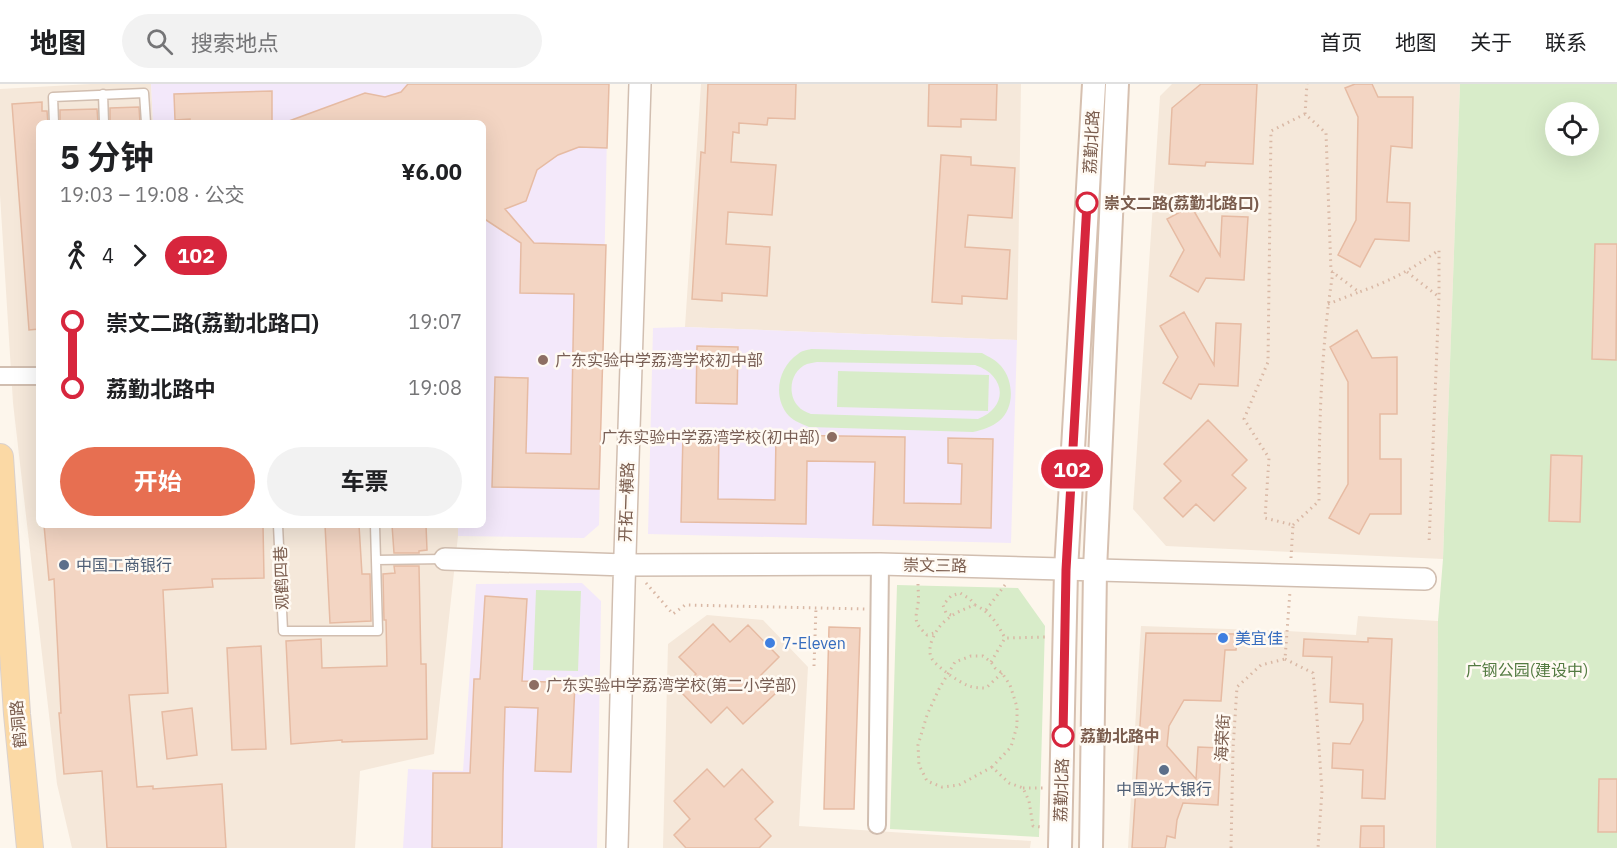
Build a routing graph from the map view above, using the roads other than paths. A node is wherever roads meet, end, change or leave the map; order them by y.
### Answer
1 (640, 84) edge
2 (1094, 84) edge
3 (1117, 84) edge
4 (103, 94) junction
5 (54, 120) edge
6 (104, 120) edge
7 (146, 120) edge
8 (0, 376) edge
9 (36, 376) edge
10 (0, 457) edge
11 (278, 528) edge
12 (375, 528) edge
13 (445, 559) joint
14 (376, 560) junction
15 (880, 564) junction
16 (625, 565) junction
17 (1066, 570) junction
18 (1095, 570) junction
19 (1425, 579) dead end
20 (877, 825) dead end
21 (1055, 838) edge
22 (30, 848) edge
23 (617, 848) edge
24 (1091, 848) edge

1 - 16 street, 开拓一横路
2 - 17 main road, 荔勤北路
3 - 18 main road, 荔勤北路
4 - 5 lane
4 - 6 lane
4 - 7 lane
8 - 9 street
10 - 22 main road, 鹤洞路
11 - 14 lane, 观鹤四巷
12 - 14 lane
13 - 14 lane
13 - 16 street, 崇文三路
15 - 16 street, 崇文三路
15 - 17 street, 崇文三路
15 - 20 street
16 - 23 street, 开拓一横路
17 - 18 street, 崇文三路
17 - 21 main road, 荔勤北路
18 - 19 street, 崇文三路
18 - 24 main road, 荔勤北路

